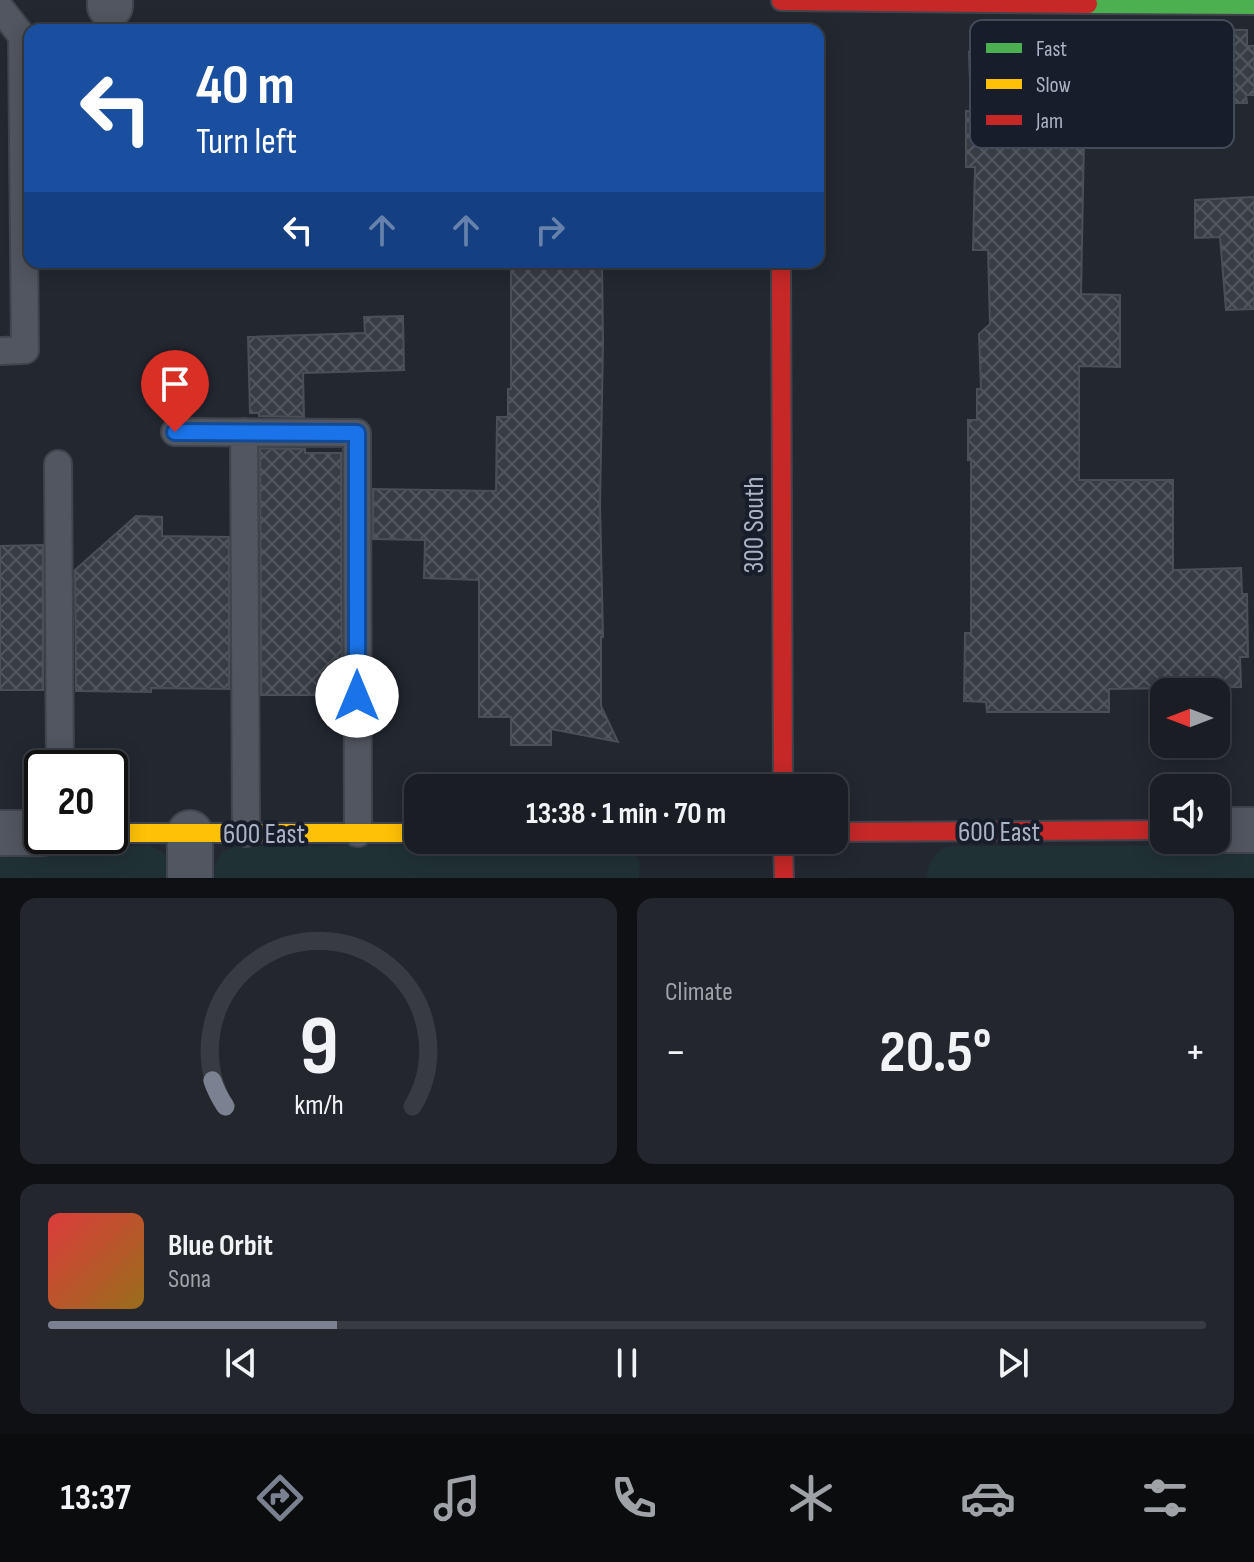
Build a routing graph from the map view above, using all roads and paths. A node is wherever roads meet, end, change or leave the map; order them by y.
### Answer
1 (1254, 5) edge
2 (781, 6) edge
3 (0, 8) edge
4 (24, 245) edge
5 (24, 268) edge
6 (781, 268) edge
7 (0, 351) edge
8 (175, 432) dead end
9 (244, 432) junction
10 (58, 464) dead end
11 (60, 750) edge
12 (783, 774) edge
13 (1150, 830) edge
14 (1230, 830) edge
15 (1254, 830) edge
16 (848, 832) edge
17 (0, 833) edge
18 (24, 833) edge
19 (128, 833) edge
20 (190, 833) junction
21 (246, 833) junction
22 (358, 833) junction
23 (404, 833) edge
24 (783, 854) edge
25 (190, 878) edge
26 (784, 878) edge

1 - 2 street
3 - 4 lane
5 - 7 lane
6 - 12 street, 300 South
8 - 9 lane
9 - 21 lane
9 - 22 lane
10 - 11 lane
13 - 16 street, 600 East
14 - 15 street
17 - 18 street
19 - 20 street, 600 East
20 - 21 street, 600 East
20 - 25 street
21 - 22 street, 600 East
22 - 23 street, 600 East
24 - 26 street

